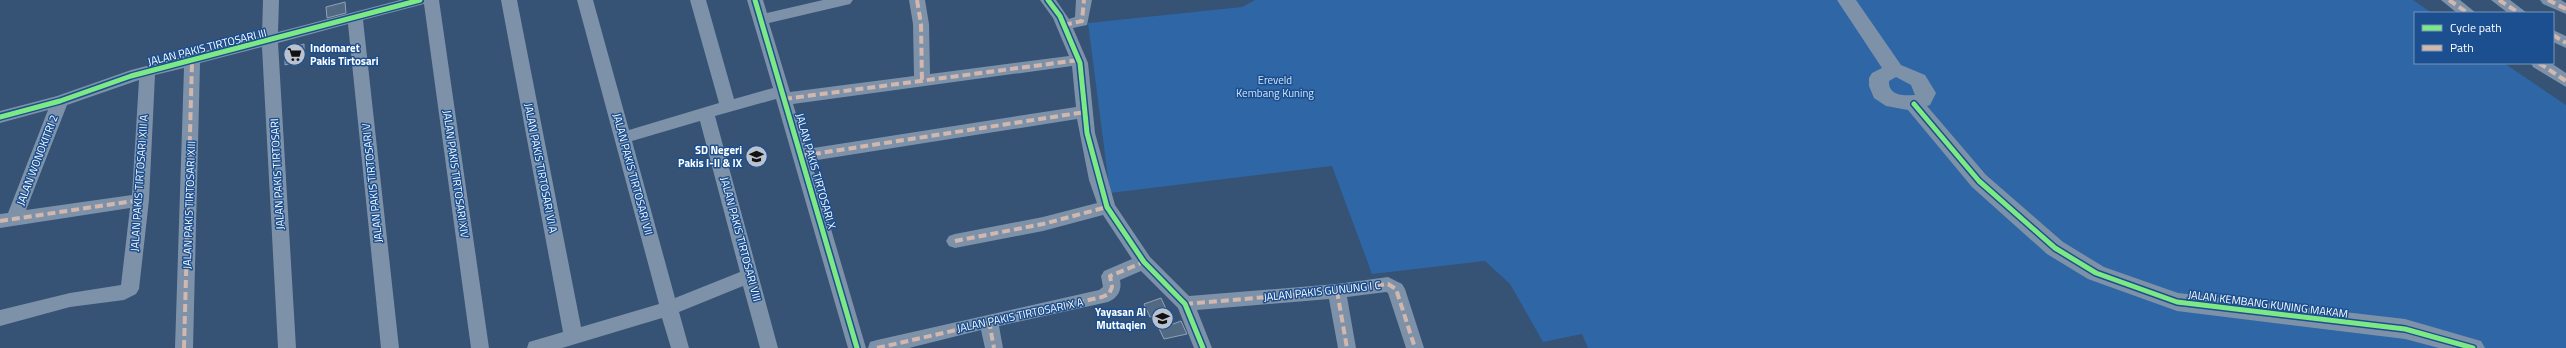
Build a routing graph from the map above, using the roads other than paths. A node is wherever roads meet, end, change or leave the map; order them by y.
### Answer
1 (271, 0) edge
2 (420, 0) edge
3 (431, 0) edge
4 (509, 0) edge
5 (585, 0) edge
6 (698, 0) edge
7 (755, 0) edge
8 (845, 0) edge
9 (917, 0) edge
10 (1048, 0) edge
11 (1084, 0) edge
12 (1846, 0) edge
13 (2449, 0) edge
14 (2499, 0) edge
15 (2548, 0) edge
16 (394, 4) edge
17 (2566, 9) edge
18 (2467, 12) edge
19 (2517, 12) edge
20 (355, 19) junction
21 (761, 20) junction
22 (1064, 25) junction
23 (2554, 36) edge
24 (270, 41) junction
25 (2566, 43) edge
26 (1079, 60) junction
27 (192, 62) junction
28 (2540, 64) edge
29 (1894, 70) junction
30 (139, 74) junction
31 (2566, 81) edge
32 (922, 82) junction
33 (783, 95) junction
34 (60, 101) junction
35 (1914, 104) junction
36 (728, 106) junction
37 (0, 107) edge
38 (1085, 112) junction
39 (706, 113) junction
40 (0, 117) edge
41 (623, 138) junction
42 (801, 156) junction
43 (140, 200) junction
44 (1108, 207) junction
45 (7, 220) edge
46 (955, 241) dead end
47 (1144, 262) junction
48 (750, 276) junction
49 (1337, 291) junction
50 (1185, 304) junction
51 (670, 308) junction
52 (0, 318) edge
53 (989, 321) junction
54 (573, 336) junction
55 (184, 348) edge
56 (287, 348) edge
57 (390, 348) edge
58 (480, 348) edge
59 (536, 348) edge
60 (680, 348) edge
61 (769, 348) edge
62 (856, 348) edge
63 (878, 348) edge
64 (994, 348) edge
65 (1204, 348) edge
66 (1347, 348) edge
67 (1415, 348) edge
68 (2474, 348) edge

1 - 24 street, JALAN PAKIS TIRTOSARI
2 - 16 street, JALAN PAKIS TIRTOSARI III
3 - 58 street, JALAN PAKIS TIRTOSARI XIV
4 - 54 street, JALAN PAKIS TIRTOSARI VI A
5 - 41 street, JALAN PAKIS TIRTOSARI VII
6 - 36 street
7 - 21 street, JALAN PAKIS TIRTOSARI X
8 - 21 street
9 - 32 street
10 - 22 street
11 - 22 street
12 - 29 street
13 - 18 street
14 - 19 street
15 - 17 street
16 - 20 street, JALAN PAKIS TIRTOSARI III
20 - 24 street, JALAN PAKIS TIRTOSARI III
20 - 57 street, JALAN PAKIS TIRTOSARI V
21 - 33 street, JALAN PAKIS TIRTOSARI X
22 - 26 street
23 - 25 street
24 - 27 street, JALAN PAKIS TIRTOSARI III
24 - 56 street, JALAN PAKIS TIRTOSARI
26 - 32 street
26 - 38 street
27 - 30 street, JALAN PAKIS TIRTOSARI III
27 - 55 street, JALAN PAKIS TIRTOSARI XIII
28 - 31 street
29 - 35 street
29 - 35 street
30 - 34 street, JALAN PAKIS TIRTOSARI III
30 - 37 street, JALAN PAKIS TIRTOSARI III
30 - 43 street, JALAN PAKIS TIRTOSARI XIII A
32 - 33 street
33 - 36 street
33 - 42 street, JALAN PAKIS TIRTOSARI X
34 - 40 street, JALAN PAKIS TIRTOSARI III
34 - 45 street, JALAN WONOKITRI 2
35 - 68 street, JALAN KEMBANG KUNING MAKAM
36 - 39 street
38 - 42 street
38 - 44 street
39 - 41 street
39 - 48 street, JALAN PAKIS TIRTOSARI VIII
41 - 51 street, JALAN PAKIS TIRTOSARI VII
42 - 62 street, JALAN PAKIS TIRTOSARI X
43 - 45 street, JALAN WONOKITRI 2
43 - 52 street, JALAN PAKIS TIRTOSARI XIII A
44 - 46 street
44 - 47 street
47 - 50 street
47 - 53 street, JALAN PAKIS TIRTOSARI X A
48 - 51 street
48 - 61 street, JALAN PAKIS TIRTOSARI VIII
49 - 50 street, JALAN PAKIS GUNUNG I C
49 - 66 street
49 - 67 street, JALAN PAKIS GUNUNG I C
50 - 65 street
51 - 54 street
51 - 60 street, JALAN PAKIS TIRTOSARI VII
53 - 63 street, JALAN PAKIS TIRTOSARI X A
53 - 64 street
54 - 59 street

